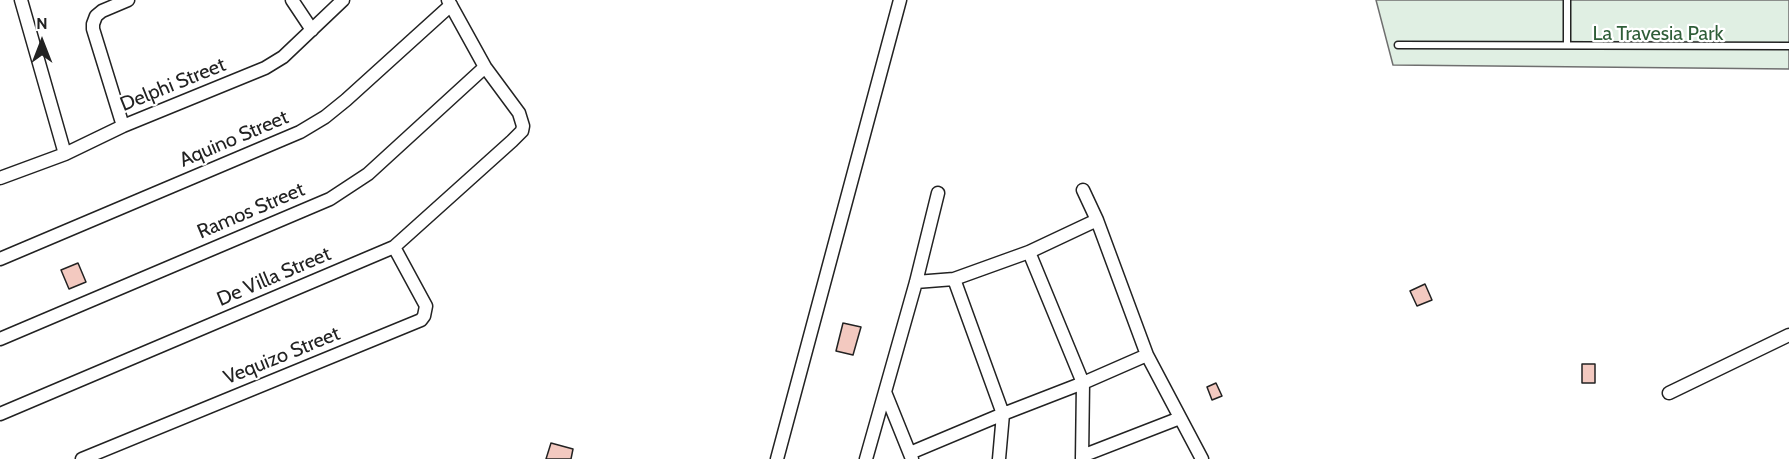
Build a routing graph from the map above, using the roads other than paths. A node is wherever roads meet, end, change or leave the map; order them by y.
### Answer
1 (21, 0) edge
2 (128, 0) edge
3 (292, 0) edge
4 (343, 0) edge
5 (900, 0) edge
6 (1566, 0) edge
7 (450, 2) edge
8 (312, 30) junction
9 (1398, 45) dead end
10 (1567, 45) junction
11 (1789, 46) edge
12 (485, 67) junction
13 (123, 126) junction
14 (65, 154) junction
15 (0, 178) edge
16 (1083, 190) dead end
17 (938, 193) dead end
18 (1097, 220) junction
19 (394, 247) junction
20 (1029, 252) junction
21 (0, 259) edge
22 (954, 279) junction
23 (916, 282) junction
24 (1789, 335) edge
25 (0, 339) edge
26 (1147, 355) junction
27 (1083, 383) junction
28 (885, 392) junction
29 (1669, 393) dead end
30 (0, 414) edge
31 (1003, 414) junction
32 (1180, 418) junction
33 (911, 456) edge
34 (1082, 458) edge
35 (82, 459) edge
36 (777, 459) edge
37 (866, 459) edge
38 (999, 459) edge
39 (1202, 459) edge

1 - 14 street
2 - 13 street
3 - 8 street
4 - 8 street, Delphi Street
5 - 36 street
6 - 10 lane
7 - 12 street
7 - 21 street, Aquino Street
8 - 13 street, Delphi Street
9 - 10 lane
10 - 11 lane
12 - 19 street, De Villa Street
12 - 25 street, Ramos Street
13 - 14 street, Delphi Street
14 - 15 street, Delphi Street
16 - 18 street
17 - 23 street
18 - 20 street
18 - 26 street
19 - 30 street, De Villa Street
19 - 35 street, Vequizo Street
20 - 22 street
20 - 27 street
22 - 23 street
22 - 31 street
23 - 28 street
24 - 29 street
26 - 27 street
26 - 32 street
27 - 31 street
27 - 34 street
28 - 33 street
28 - 37 street
31 - 33 street
31 - 38 street
32 - 34 street
32 - 39 street

